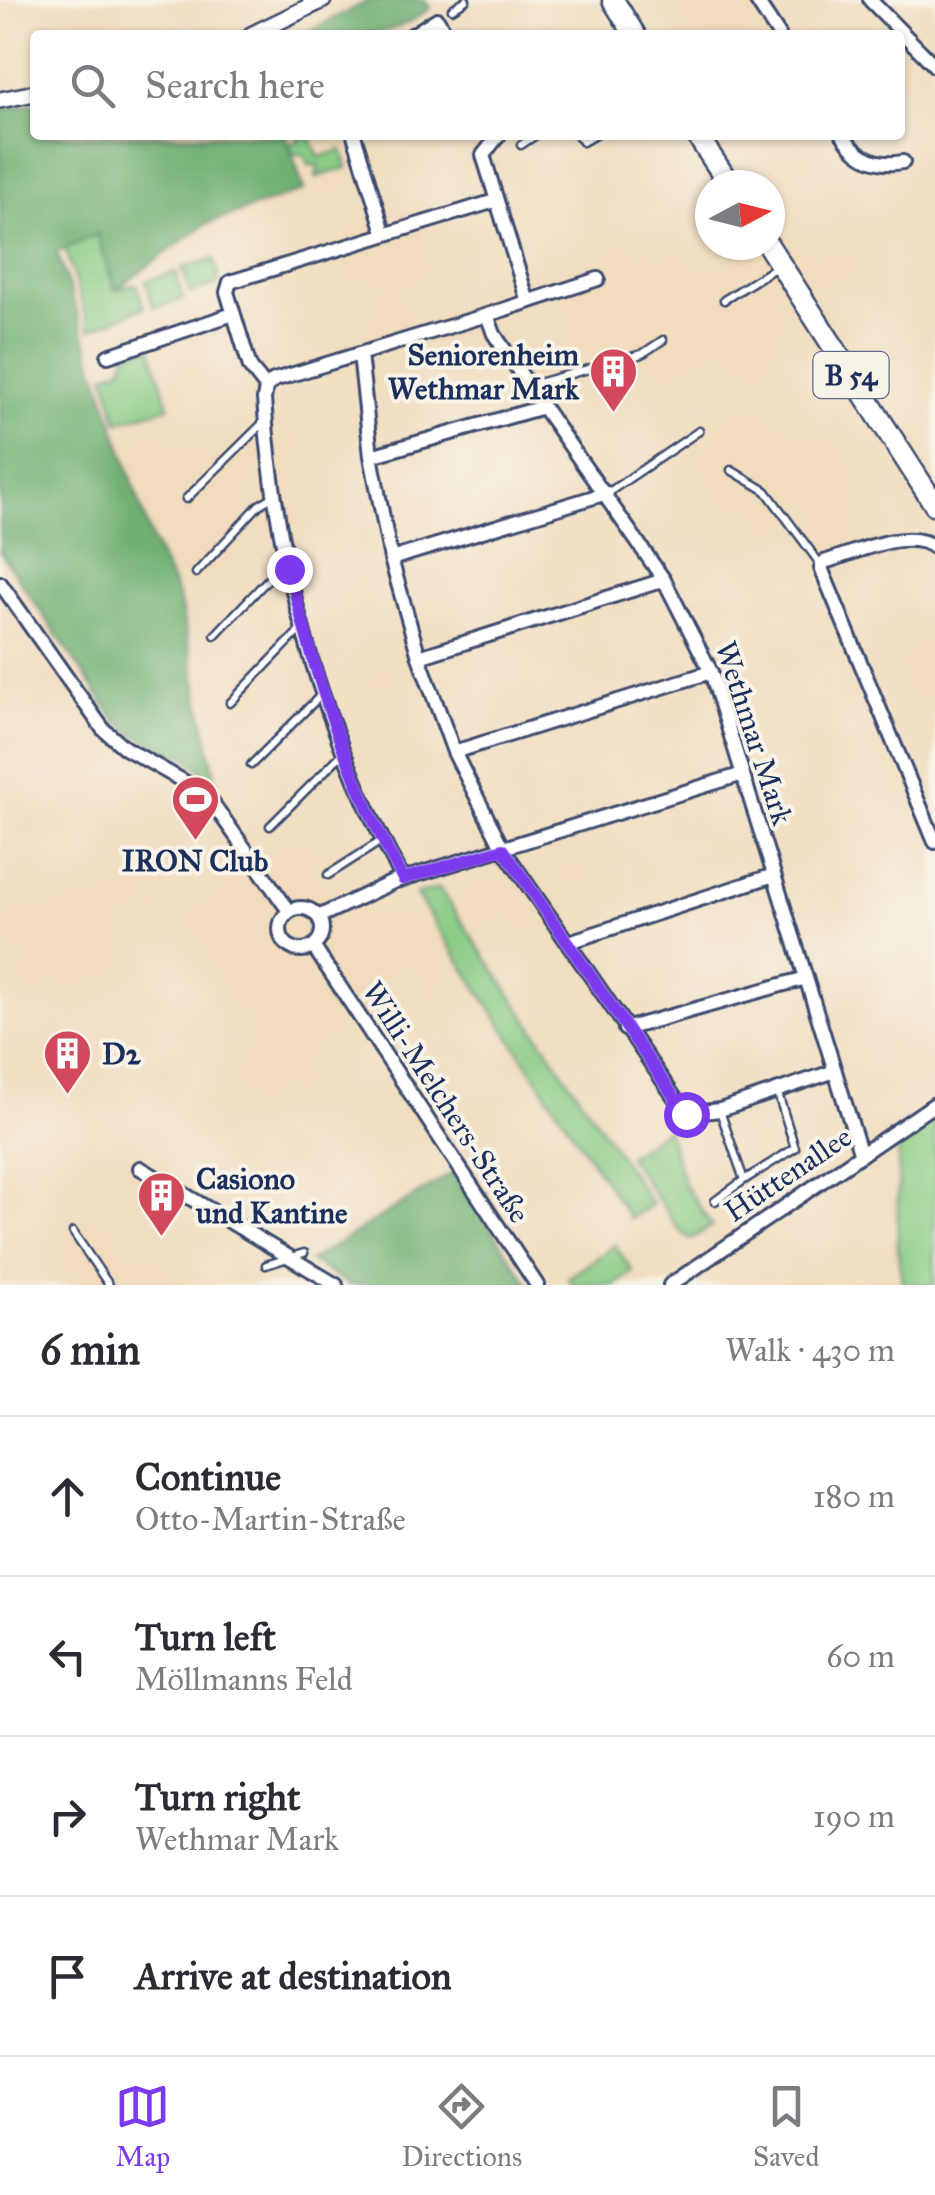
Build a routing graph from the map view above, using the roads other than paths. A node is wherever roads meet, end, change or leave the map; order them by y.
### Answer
1 (323, 0) edge
2 (466, 0) edge
3 (613, 0) edge
4 (756, 0) edge
5 (870, 0) edge
6 (452, 9) dead end
7 (261, 30) edge
8 (420, 30) edge
9 (444, 30) edge
10 (632, 30) edge
11 (775, 30) edge
12 (900, 30) edge
13 (905, 36) edge
14 (935, 66) edge
15 (30, 94) edge
16 (0, 100) edge
17 (356, 140) edge
18 (495, 140) edge
19 (528, 140) edge
20 (701, 140) edge
21 (846, 140) edge
22 (521, 145) dead end
23 (904, 162) dead end
24 (720, 170) edge
25 (495, 201) junction
26 (384, 232) junction
27 (777, 260) edge
28 (780, 264) junction
29 (598, 280) dead end
30 (724, 300) dead end
31 (528, 302) junction
32 (234, 314) junction
33 (487, 315) junction
34 (663, 340) dead end
35 (360, 354) junction
36 (108, 356) dead end
37 (530, 386) junction
38 (266, 387) junction
39 (543, 407) junction
40 (266, 421) junction
41 (699, 431) dead end
42 (371, 456) junction
43 (731, 470) dead end
44 (606, 493) junction
45 (275, 495) junction
46 (186, 499) dead end
47 (934, 500) edge
48 (935, 548) edge
49 (391, 559) junction
50 (824, 563) junction
51 (289, 569) junction
52 (196, 573) dead end
53 (664, 580) junction
54 (0, 583) edge
55 (303, 627) junction
56 (216, 635) dead end
57 (419, 657) junction
58 (711, 672) junction
59 (322, 694) junction
60 (230, 703) dead end
61 (344, 752) junction
62 (454, 752) junction
63 (251, 765) dead end
64 (743, 774) junction
65 (270, 826) dead end
66 (382, 840) junction
67 (935, 842) edge
68 (503, 849) junction
69 (328, 875) dead end
70 (774, 875) junction
71 (403, 879) junction
72 (290, 911) junction
73 (318, 917) junction
74 (569, 942) junction
75 (313, 946) junction
76 (806, 978) junction
77 (625, 1029) junction
78 (834, 1070) junction
79 (776, 1089) junction
80 (935, 1104) edge
81 (720, 1110) junction
82 (861, 1154) junction
83 (140, 1168) dead end
84 (744, 1180) junction
85 (715, 1201) dead end
86 (73, 1232) dead end
87 (304, 1253) dead end
88 (287, 1256) junction
89 (266, 1264) dead end
90 (108, 1285) edge
91 (336, 1285) edge
92 (538, 1285) edge
93 (670, 1285) edge

1 - 7 street
2 - 6 lane
3 - 10 main road
4 - 11 street
5 - 12 street
8 - 9 street
13 - 14 street
15 - 16 street
17 - 26 street
18 - 25 street
19 - 22 lane
20 - 24 main road
21 - 23 street
25 - 26 street
25 - 31 street
26 - 32 street
27 - 28 main road, B 54
28 - 30 lane
28 - 47 main road, B 54
29 - 31 street
31 - 33 street
32 - 36 street
32 - 38 street
33 - 35 street
33 - 37 street, Wethmar Mark
34 - 37 lane
35 - 38 street
35 - 42 street
37 - 39 street, Wethmar Mark
38 - 40 street
39 - 42 street
39 - 44 street, Wethmar Mark
40 - 45 street
40 - 46 lane
41 - 44 lane
42 - 49 street
43 - 50 lane
44 - 49 street
44 - 53 street, Wethmar Mark
45 - 51 street
45 - 52 lane
48 - 50 street
49 - 57 street
50 - 67 street
51 - 55 street
51 - 56 lane
53 - 57 street
53 - 58 street, Wethmar Mark
54 - 72 street
55 - 59 street
55 - 60 lane
57 - 62 street
58 - 62 street
58 - 64 street, Wethmar Mark
59 - 61 street
59 - 63 lane
61 - 65 lane
61 - 66 street
62 - 68 street
64 - 68 street
64 - 70 street, Wethmar Mark
66 - 69 lane
66 - 71 street
68 - 71 street
68 - 74 street
70 - 74 street
70 - 76 street, Wethmar Mark
71 - 73 street
72 - 73 street
72 - 75 street
73 - 75 street
74 - 77 street
75 - 92 street, Willi-Melchers-Straße
76 - 77 street
76 - 78 street, Wethmar Mark
77 - 81 street
78 - 79 street
78 - 82 street, Wethmar Mark
79 - 81 street
79 - 84 lane
80 - 82 street, Hüttenallee
81 - 84 lane
82 - 93 street, Hüttenallee
83 - 88 street
84 - 85 lane
86 - 90 lane
87 - 88 lane
88 - 89 lane
88 - 91 street

